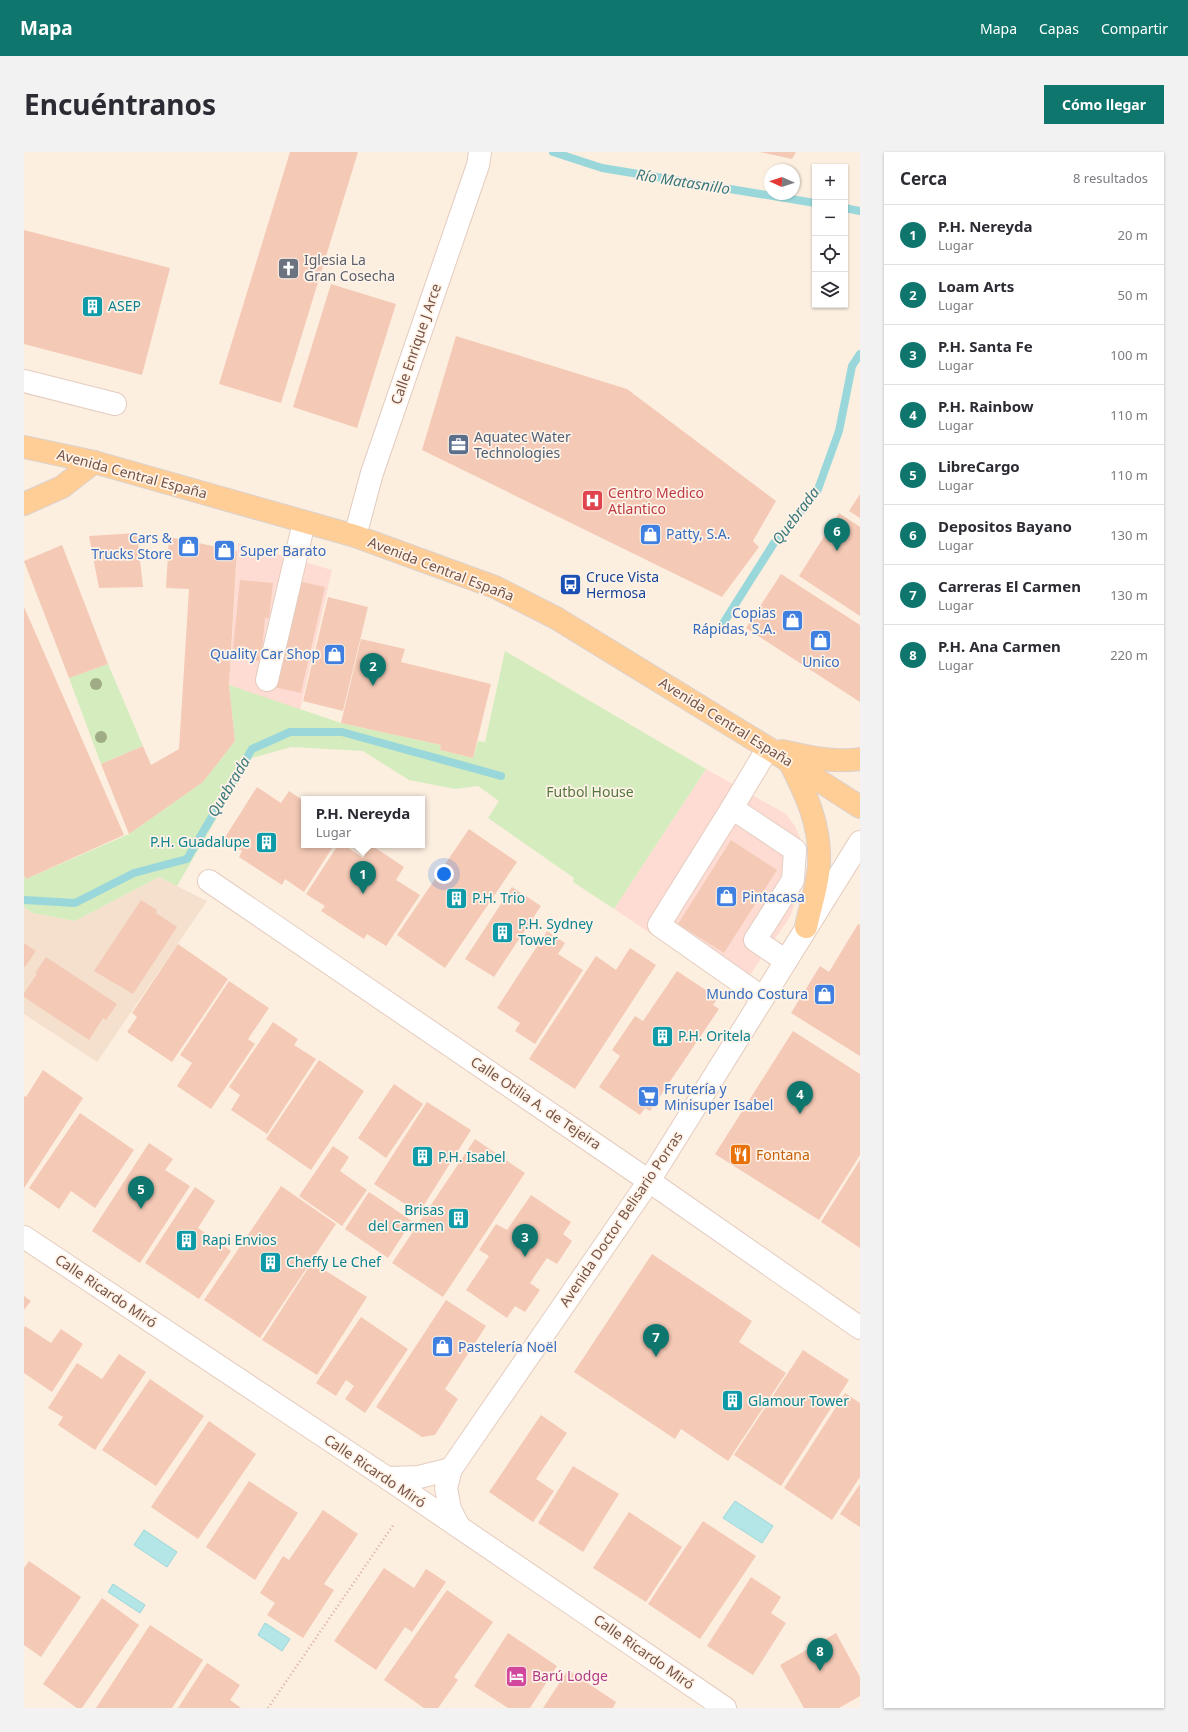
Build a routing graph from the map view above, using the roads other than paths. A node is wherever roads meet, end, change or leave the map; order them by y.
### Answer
1 (479, 158) edge
2 (24, 381) edge
3 (115, 404) dead end
4 (24, 447) edge
5 (94, 462) junction
6 (24, 504) edge
7 (304, 522) junction
8 (355, 536) junction
9 (267, 680) dead end
10 (768, 748) junction
11 (860, 759) edge
12 (788, 760) junction
13 (860, 807) edge
14 (732, 808) junction
15 (860, 842) edge
16 (209, 881) dead end
17 (806, 928) junction
18 (786, 961) junction
19 (763, 998) junction
20 (649, 1181) junction
21 (24, 1237) edge
22 (860, 1328) edge
23 (451, 1469) junction
24 (387, 1478) junction
25 (459, 1527) junction
26 (725, 1708) edge

1 - 8 street, Calle Enrique J Arce
2 - 3 street
4 - 5 main road, Avenida Central España
5 - 6 main road
5 - 7 main road, Avenida Central España
7 - 8 main road, Avenida Central España
7 - 9 street
8 - 10 main road, Avenida Central España
10 - 11 main road
10 - 12 main road, Avenida Central España
10 - 14 street
12 - 13 main road, Avenida Central España
12 - 17 main road
14 - 18 street
14 - 19 street
15 - 17 street, Avenida Doctor Belisario Porras
16 - 20 street, Calle Otilia A. de Tejeira
17 - 18 street, Avenida Doctor Belisario Porras
18 - 19 street, Avenida Doctor Belisario Porras
19 - 20 street, Avenida Doctor Belisario Porras
20 - 22 street, Calle Otilia A. de Tejeira
20 - 23 street, Avenida Doctor Belisario Porras
21 - 24 street, Calle Ricardo Miró
23 - 24 street
23 - 25 street, Avenida Doctor Belisario Porras
24 - 25 street, Calle Ricardo Miró
25 - 26 street, Calle Ricardo Miró

